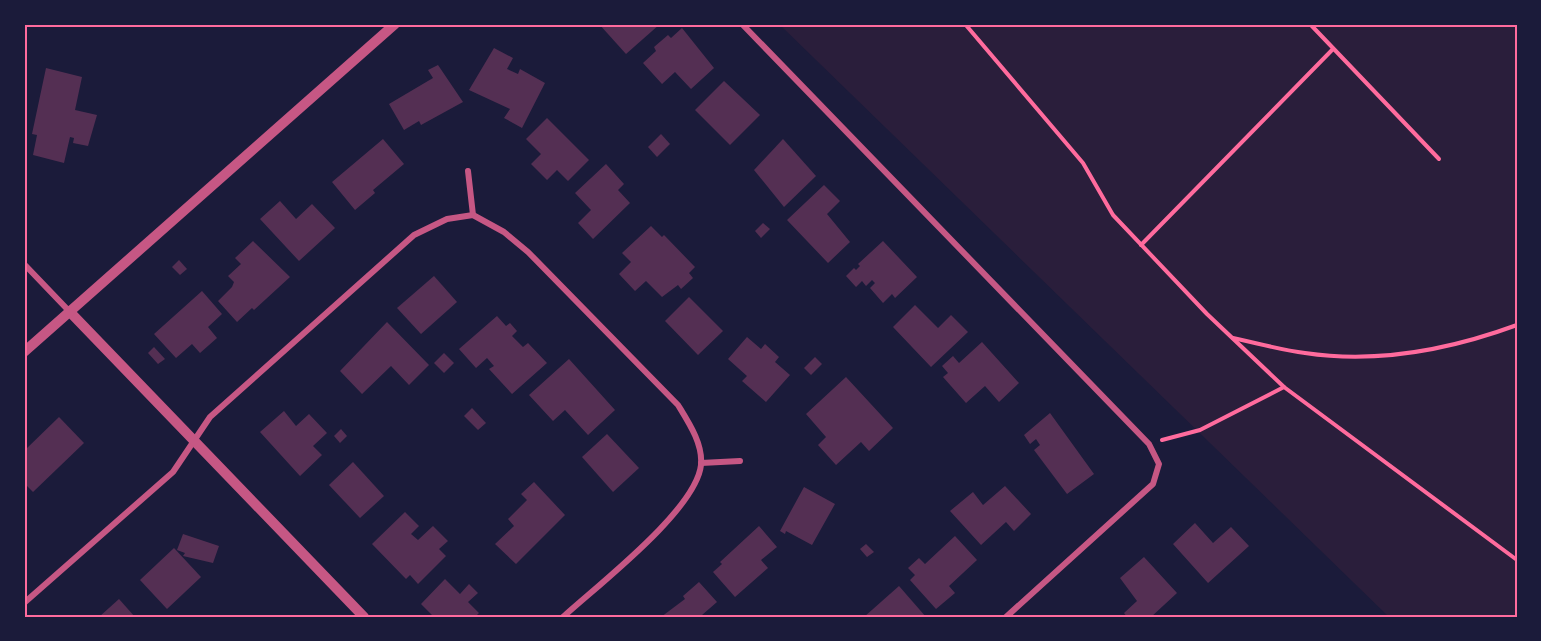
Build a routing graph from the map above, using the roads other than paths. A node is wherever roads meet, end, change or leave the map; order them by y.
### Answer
1 (395, 24) edge
2 (742, 24) edge
3 (468, 171) dead end
4 (473, 215) junction
5 (24, 264) edge
6 (69, 311) junction
7 (24, 352) edge
8 (195, 440) junction
9 (740, 461) dead end
10 (701, 463) junction
11 (24, 603) edge
12 (364, 617) edge
13 (563, 617) edge
14 (1006, 617) edge

1 - 6 street
2 - 14 street
3 - 4 street
4 - 8 street
4 - 10 street
5 - 6 street
6 - 7 street
6 - 8 street
8 - 11 street
8 - 12 street
9 - 10 street
10 - 13 street

